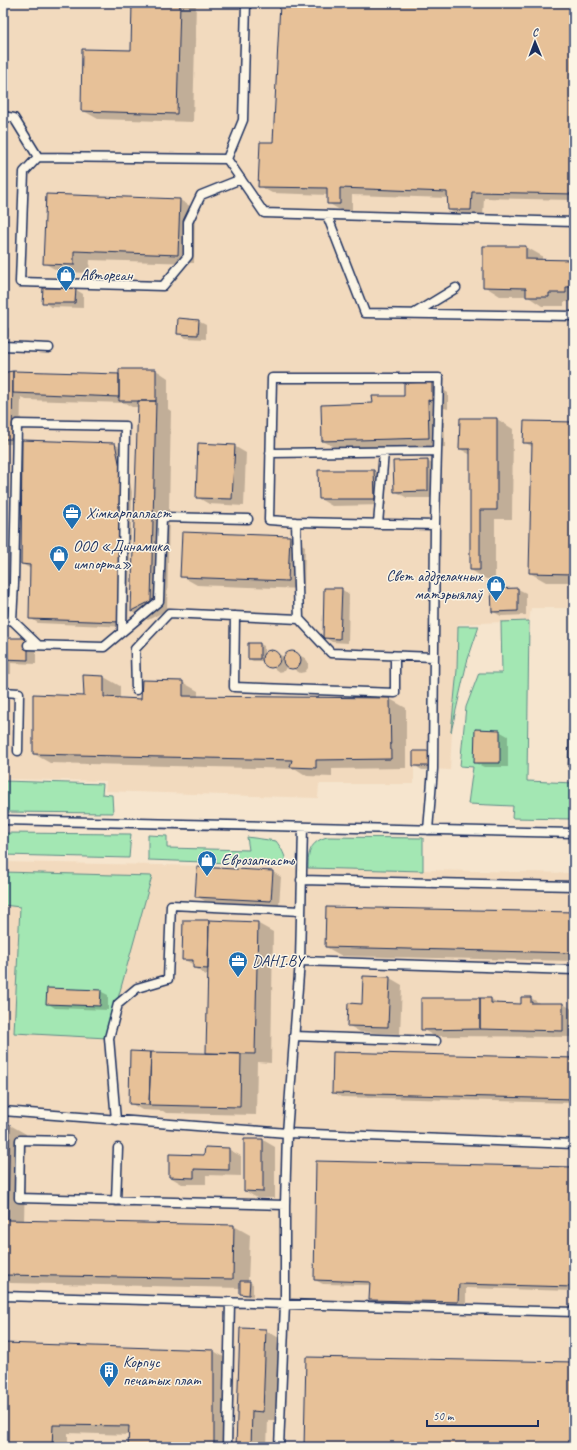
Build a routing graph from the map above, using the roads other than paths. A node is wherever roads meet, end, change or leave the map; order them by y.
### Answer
1 (246, 3) edge
2 (3, 116) edge
3 (38, 157) junction
4 (227, 159) junction
5 (241, 179) junction
6 (327, 215) junction
7 (574, 222) edge
8 (456, 288) dead end
9 (415, 313) junction
10 (574, 316) edge
11 (3, 346) edge
12 (49, 348) dead end
13 (384, 452) junction
14 (437, 452) junction
15 (270, 453) junction
16 (248, 519) dead end
17 (296, 522) junction
18 (378, 524) junction
19 (435, 525) junction
20 (235, 616) junction
21 (299, 619) junction
22 (12, 620) junction
23 (3, 621) edge
24 (122, 632) junction
25 (28, 645) dead end
26 (38, 645) junction
27 (395, 656) junction
28 (434, 657) junction
29 (136, 690) dead end
30 (3, 692) edge
31 (18, 751) dead end
32 (3, 820) edge
33 (303, 827) junction
34 (428, 830) junction
35 (574, 833) edge
36 (301, 880) junction
37 (574, 886) edge
38 (301, 911) junction
39 (300, 960) junction
40 (574, 970) edge
41 (294, 1036) junction
42 (436, 1041) dead end
43 (3, 1111) edge
44 (116, 1120) junction
45 (287, 1133) junction
46 (70, 1141) dead end
47 (574, 1144) edge
48 (118, 1148) dead end
49 (116, 1200) junction
50 (285, 1206) junction
51 (3, 1296) edge
52 (230, 1302) junction
53 (285, 1304) junction
54 (574, 1312) edge
55 (227, 1447) edge
56 (279, 1447) edge

1 - 4 lane
2 - 3 lane
3 - 4 lane
3 - 5 lane
4 - 5 lane
5 - 6 lane
6 - 7 lane
6 - 9 lane
8 - 9 lane
9 - 10 lane
11 - 12 lane
13 - 14 lane
13 - 15 lane
13 - 18 lane
14 - 15 lane
14 - 19 lane
15 - 17 lane
16 - 24 lane
17 - 18 lane
17 - 21 lane
18 - 19 lane
19 - 28 lane
20 - 21 lane
20 - 27 lane
20 - 29 lane
21 - 27 lane
22 - 23 lane
22 - 24 lane
22 - 26 lane
24 - 26 lane
25 - 26 lane
27 - 28 lane
28 - 34 lane
30 - 31 lane
32 - 33 lane
33 - 34 lane
33 - 36 lane
34 - 35 lane
36 - 37 lane
36 - 38 lane
38 - 39 lane
38 - 44 lane
39 - 40 lane
39 - 41 lane
41 - 42 lane
41 - 45 lane
43 - 44 lane
44 - 45 lane
45 - 47 lane
45 - 50 lane
46 - 49 lane
48 - 49 lane
49 - 50 lane
50 - 53 lane
51 - 52 lane
52 - 53 lane
52 - 55 lane
53 - 54 lane
53 - 56 lane

